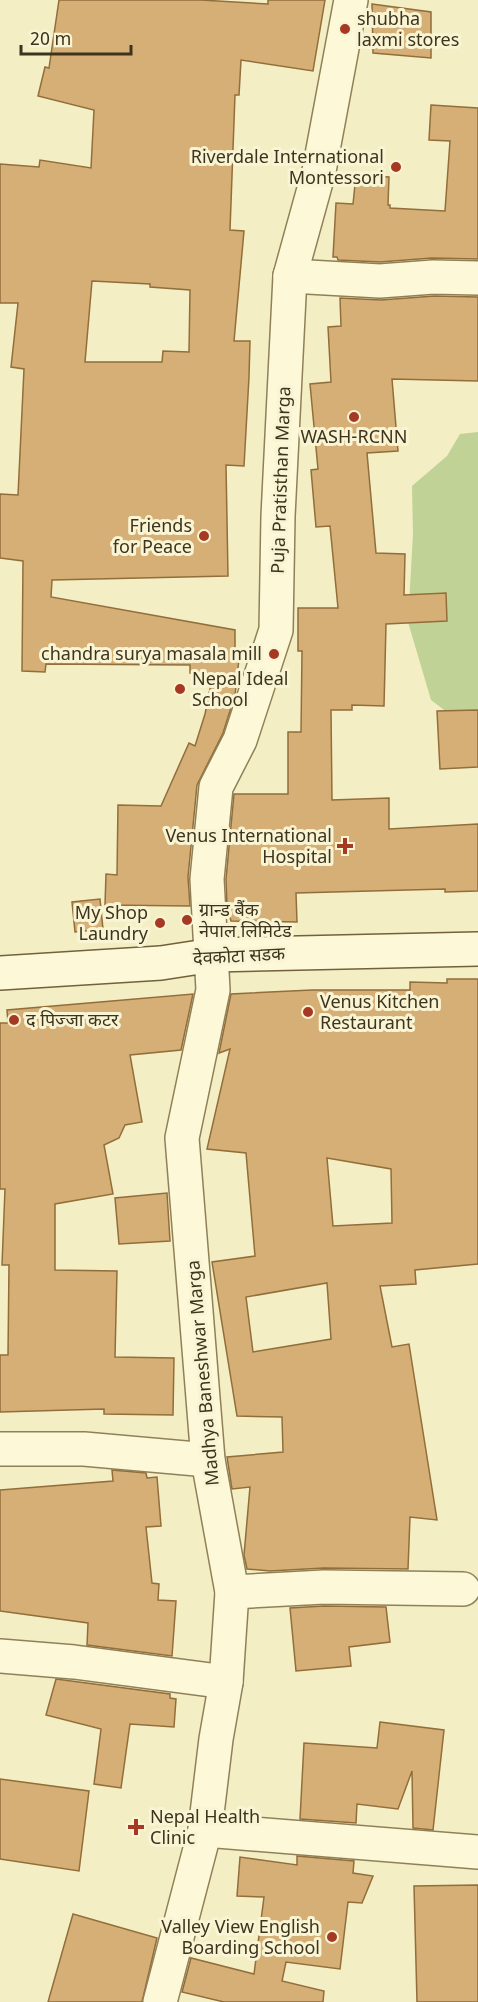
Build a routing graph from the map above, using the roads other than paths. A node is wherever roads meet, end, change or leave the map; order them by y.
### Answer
1 (351, 0) edge
2 (290, 276) junction
3 (478, 278) edge
4 (478, 948) edge
5 (213, 955) junction
6 (0, 973) edge
7 (0, 1449) edge
8 (208, 1460) junction
9 (463, 1588) dead end
10 (232, 1592) junction
11 (0, 1656) edge
12 (226, 1682) junction
13 (205, 1830) junction
14 (478, 1852) edge
15 (160, 2002) edge

1 - 2 street, Puja Pratisthan Marga
2 - 3 street
2 - 5 street, Puja Pratisthan Marga
4 - 5 street, देवकोटा सडक
5 - 6 street, देवकोटा सडक
5 - 8 street, Madhya Baneshwar Marga
7 - 8 street
8 - 10 street, Madhya Baneshwar Marga
9 - 10 street
10 - 12 street, Madhya Baneshwar Marga
11 - 12 street
12 - 13 street, Madhya Baneshwar Marga
13 - 14 street
13 - 15 street, Madhya Baneshwar Marga

